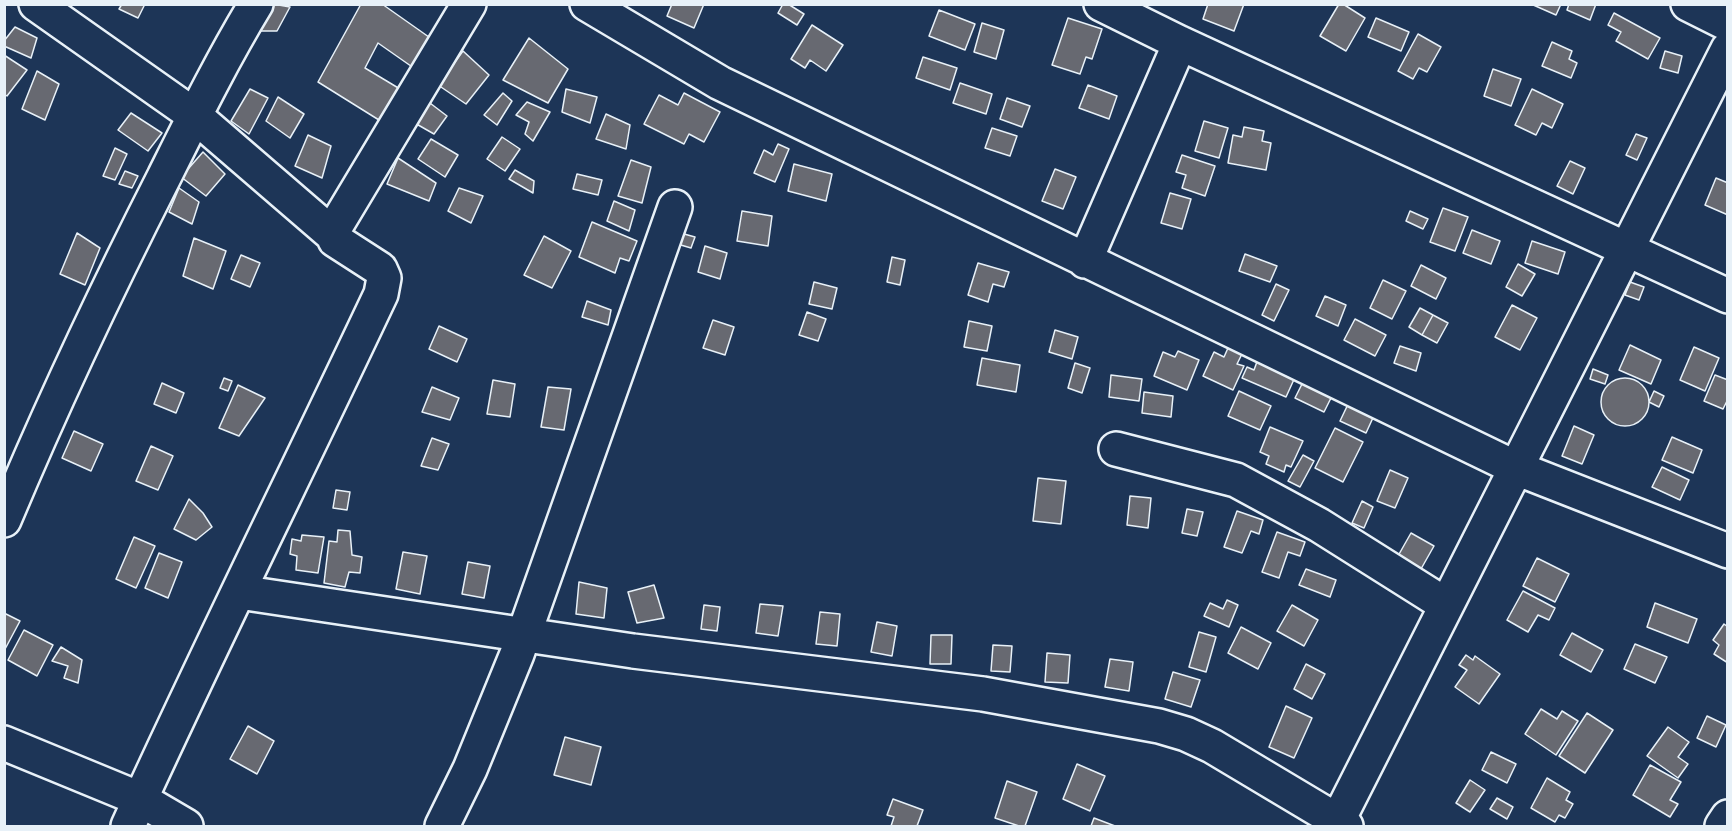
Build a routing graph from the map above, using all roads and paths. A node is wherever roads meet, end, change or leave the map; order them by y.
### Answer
1 (36, 4) edge
2 (256, 4) edge
3 (468, 4) edge
4 (587, 4) edge
5 (1101, 4) edge
6 (1688, 4) edge
7 (1728, 24) edge
8 (1180, 43) junction
9 (1728, 49) edge
10 (195, 116) junction
11 (675, 207) dead end
12 (333, 235) junction
13 (1626, 250) junction
14 (1085, 261) junction
15 (1728, 296) edge
16 (1116, 449) dead end
17 (1516, 468) junction
18 (4, 520) edge
19 (1728, 551) edge
20 (239, 592) junction
21 (1446, 605) junction
22 (524, 634) junction
23 (4, 743) edge
24 (134, 813) edge
25 (1728, 817) edge
26 (1339, 825) edge
27 (186, 826) edge
28 (442, 826) edge
29 (1722, 826) edge

1 - 10 street
2 - 10 street
3 - 12 street
4 - 14 street
5 - 8 street
6 - 7 street
8 - 13 street
8 - 14 street
9 - 13 street
10 - 12 street
10 - 18 street
11 - 22 street
12 - 20 street
13 - 15 street
13 - 17 street
14 - 17 street
16 - 21 street
17 - 19 street
17 - 21 street
20 - 22 street
20 - 24 street
21 - 26 street
22 - 26 street
22 - 28 street
23 - 24 street
24 - 27 street
25 - 29 street

